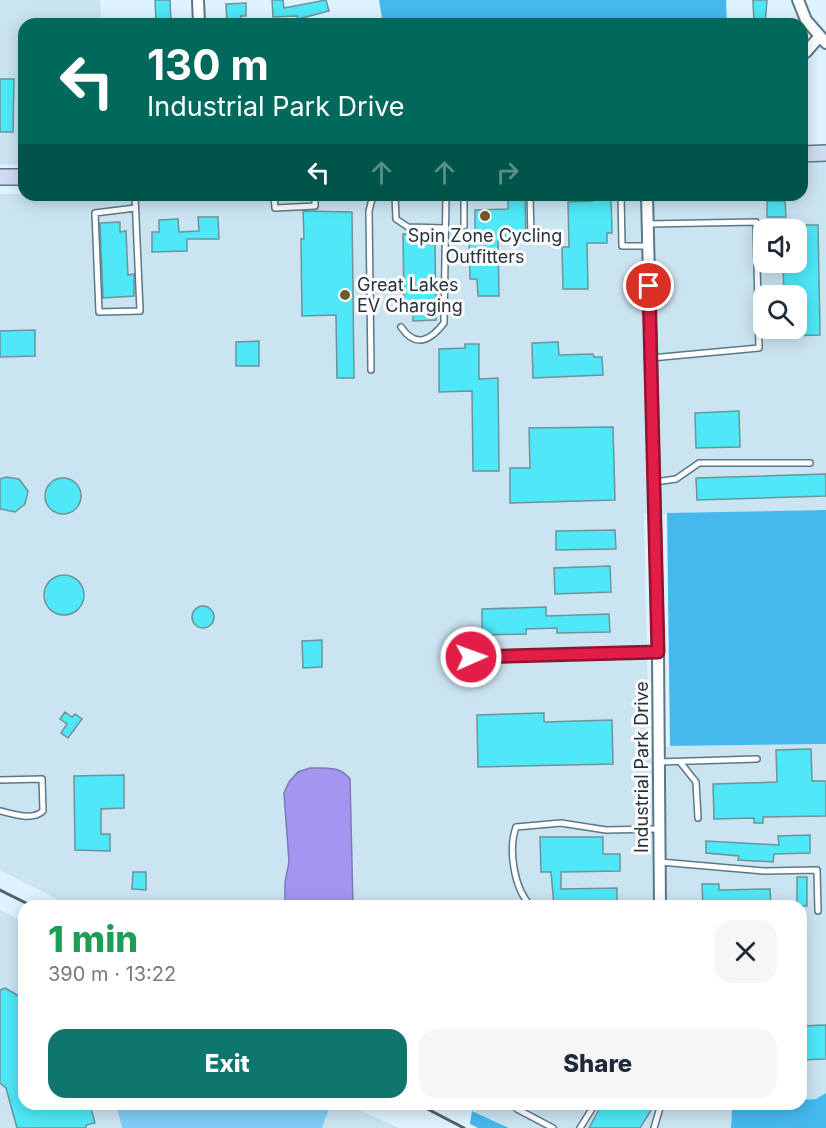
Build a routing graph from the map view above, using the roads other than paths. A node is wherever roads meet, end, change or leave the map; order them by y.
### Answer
1 (198, 0) edge
2 (798, 0) edge
3 (199, 18) edge
4 (805, 18) edge
5 (808, 22) edge
6 (822, 40) edge
7 (808, 50) edge
8 (826, 153) edge
9 (808, 154) edge
10 (0, 177) edge
11 (18, 177) edge
12 (135, 201) edge
13 (274, 201) edge
14 (315, 201) edge
15 (372, 201) edge
16 (395, 201) edge
17 (446, 201) edge
18 (464, 201) edge
19 (530, 201) edge
20 (621, 201) edge
21 (647, 201) edge
22 (135, 208) junction
23 (648, 224) junction
24 (464, 226) dead end
25 (445, 228) junction
26 (531, 238) dead end
27 (648, 246) junction
28 (401, 327) dead end
29 (651, 358) junction
30 (371, 370) dead end
31 (810, 463) dead end
32 (654, 482) junction
33 (658, 652) junction
34 (471, 657) dead end
35 (757, 759) dead end
36 (659, 762) junction
37 (680, 762) junction
38 (0, 780) edge
39 (0, 811) edge
40 (698, 818) dead end
41 (659, 829) junction
42 (660, 862) junction
43 (525, 900) edge
44 (660, 900) edge
45 (818, 910) dead end
46 (519, 1110) edge
47 (591, 1110) edge
48 (659, 1110) edge
49 (553, 1128) edge
50 (580, 1128) edge
51 (654, 1128) edge

1 - 3 street
2 - 4 street
5 - 6 street
6 - 7 street
8 - 9 street
10 - 11 street
12 - 22 lane
13 - 14 lane
15 - 30 lane
16 - 25 lane
17 - 25 lane
18 - 24 lane
19 - 26 lane
20 - 27 lane
21 - 23 street, Industrial Park Drive
22 - 22 lane
23 - 27 street, Industrial Park Drive
23 - 29 lane
25 - 28 lane
27 - 29 street, Industrial Park Drive
29 - 32 street, Industrial Park Drive
31 - 32 lane
32 - 33 street, Industrial Park Drive
33 - 34 lane
33 - 36 street, Industrial Park Drive
35 - 37 lane
36 - 37 lane
36 - 41 street, Industrial Park Drive
37 - 40 lane
38 - 39 lane
41 - 42 street, Industrial Park Drive
41 - 43 lane
42 - 44 street, Industrial Park Drive
42 - 45 lane
46 - 49 lane
47 - 50 lane
48 - 51 lane

